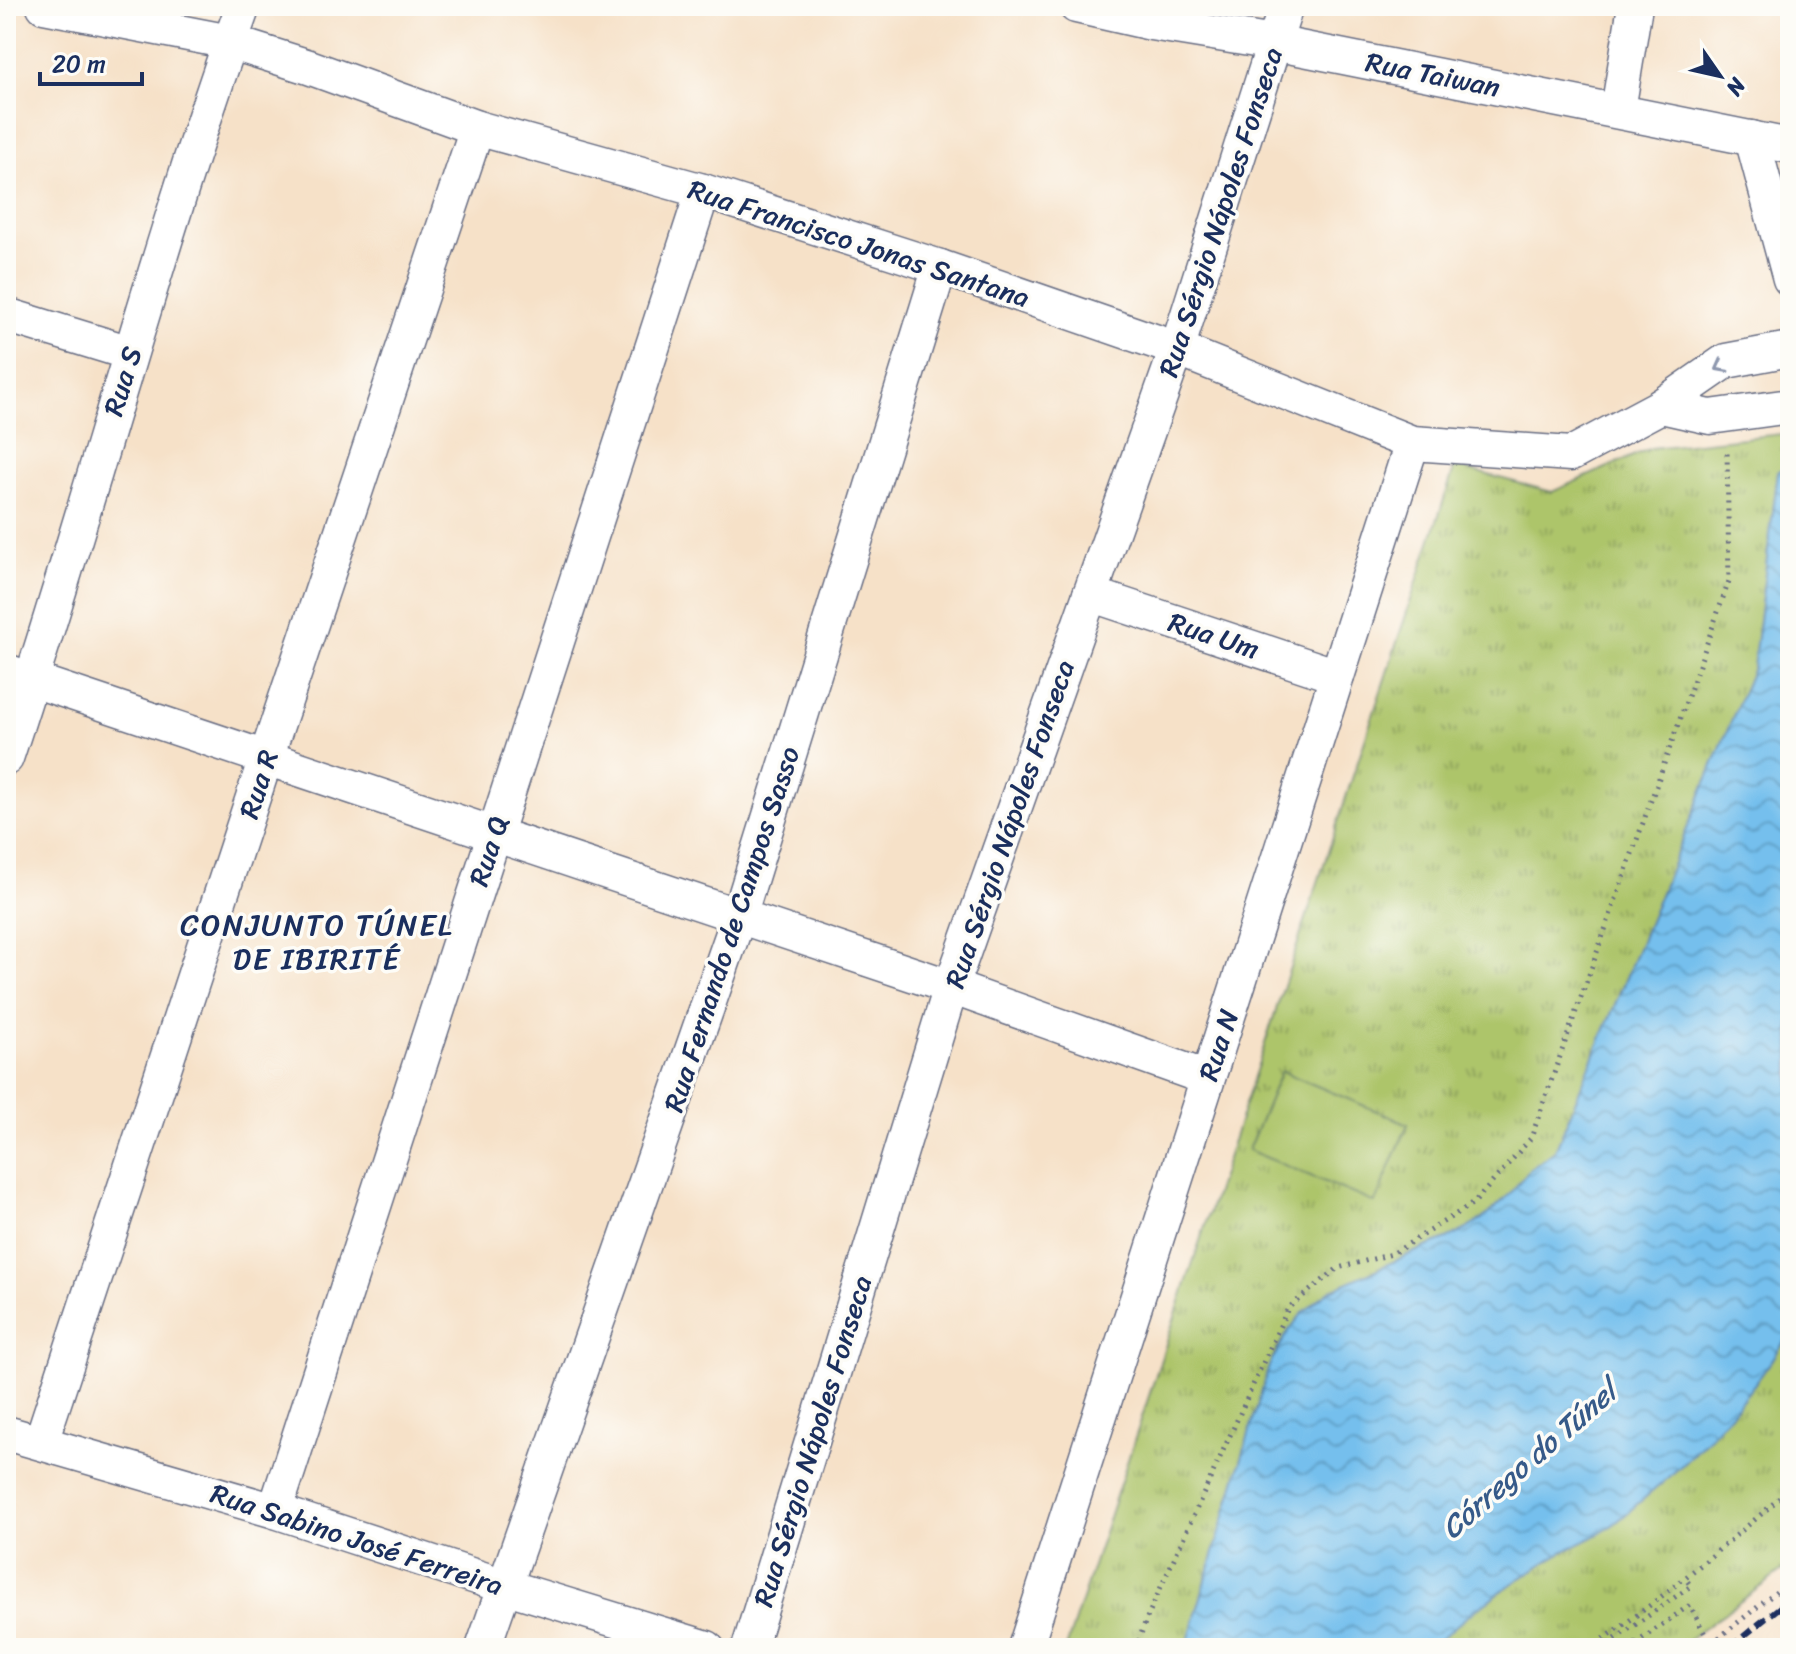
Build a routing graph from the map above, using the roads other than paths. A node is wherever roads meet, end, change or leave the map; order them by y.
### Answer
1 (44, 6) edge
2 (243, 6) edge
3 (1076, 6) edge
4 (1286, 6) edge
5 (1635, 6) edge
6 (1148, 14) edge
7 (230, 42) junction
8 (1274, 43) junction
9 (1618, 110) junction
10 (477, 128) junction
11 (1752, 138) junction
12 (1790, 146) edge
13 (703, 191) junction
14 (940, 267) junction
15 (1790, 279) edge
16 (6, 315) edge
17 (1177, 349) junction
18 (1790, 349) edge
19 (130, 353) junction
20 (1661, 406) junction
21 (1790, 406) edge
22 (1412, 443) junction
23 (1090, 594) junction
24 (19, 676) edge
25 (1337, 676) junction
26 (6, 758) edge
27 (266, 758) junction
28 (493, 834) junction
29 (739, 916) junction
30 (951, 987) junction
31 (1207, 1078) junction
32 (6, 1433) edge
33 (41, 1442) junction
34 (275, 1511) junction
35 (504, 1586) junction
36 (483, 1648) edge
37 (707, 1648) edge
38 (749, 1648) edge
39 (1025, 1648) edge

1 - 7 street, Rua Francisco Jonas Santana
2 - 7 street, Rua S
3 - 6 street, Rua Taiwan
4 - 8 street, Rua Sérgio Nápoles Fonseca
5 - 9 street
6 - 8 street, Rua Taiwan
7 - 10 street, Rua Francisco Jonas Santana
7 - 19 street, Rua S
8 - 9 street, Rua Taiwan
8 - 17 street, Rua Sérgio Nápoles Fonseca
9 - 11 street, Rua Taiwan
10 - 13 street, Rua Francisco Jonas Santana
10 - 27 street, Rua R
11 - 12 street, Rua Taiwan
11 - 15 street
13 - 14 street, Rua Francisco Jonas Santana
13 - 28 street, Rua Q
14 - 17 street, Rua Francisco Jonas Santana
14 - 29 street, Rua Fernando de Campos Sasso
16 - 19 street
17 - 22 street, Rua Francisco Jonas Santana
17 - 23 street, Rua Sérgio Nápoles Fonseca
18 -> 20 street, Rua Francisco Jonas Santana
19 - 24 street, Rua S
20 - 21 street
20 - 22 street, Rua Francisco Jonas Santana
22 - 25 street, Rua N
23 - 25 street, Rua Um
23 - 30 street, Rua Sérgio Nápoles Fonseca
24 - 26 street, Rua S
24 - 27 street
25 - 31 street, Rua N
27 - 28 street
27 - 33 street, Rua R
28 - 29 street
28 - 34 street, Rua Q
29 - 30 street
29 - 35 street, Rua Fernando de Campos Sasso
30 - 31 street
30 - 38 street, Rua Sérgio Nápoles Fonseca
31 - 39 street, Rua N
32 - 33 street, Rua Sabino José Ferreira
33 - 34 street, Rua Sabino José Ferreira
34 - 35 street, Rua Sabino José Ferreira
35 - 36 street, Rua Fernando de Campos Sasso
35 - 37 street, Rua Sabino José Ferreira

